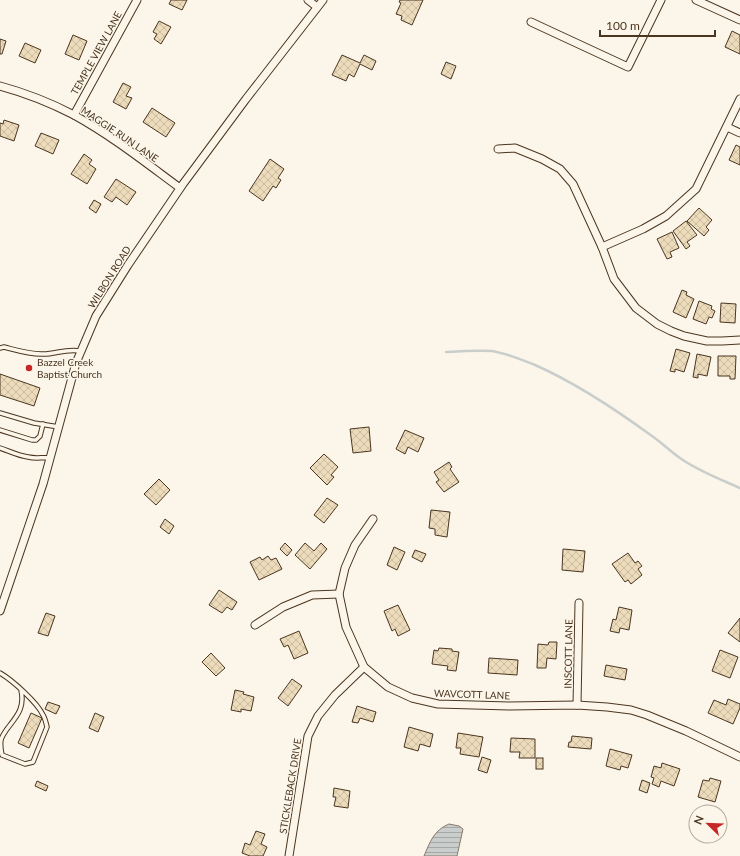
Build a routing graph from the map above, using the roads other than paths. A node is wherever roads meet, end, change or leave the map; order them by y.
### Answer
1 (137, 0) edge
2 (308, 0) edge
3 (323, 0) edge
4 (661, 0) edge
5 (696, 0) edge
6 (317, 7) junction
7 (740, 20) edge
8 (530, 22) dead end
9 (0, 86) edge
10 (740, 99) edge
11 (74, 115) junction
12 (727, 127) junction
13 (740, 133) edge
14 (498, 149) dead end
15 (180, 188) junction
16 (602, 247) junction
17 (740, 340) edge
18 (0, 348) edge
19 (81, 351) junction
20 (0, 413) edge
21 (43, 424) junction
22 (59, 427) junction
23 (0, 430) edge
24 (0, 448) edge
25 (50, 458) junction
26 (373, 519) dead end
27 (339, 594) junction
28 (579, 603) dead end
29 (0, 611) edge
30 (255, 625) dead end
31 (364, 666) junction
32 (0, 673) edge
33 (21, 690) junction
34 (577, 705) junction
35 (740, 757) edge
36 (289, 856) edge

1 - 11 street, TEMPLE VIEW LANE
2 - 6 street
3 - 6 street, WILBON ROAD
4 - 8 street
5 - 7 street
6 - 15 street, WILBON ROAD
9 - 11 street, MAGGIE RUN LANE
10 - 12 street
11 - 15 street, MAGGIE RUN LANE
12 - 13 street
12 - 16 street
14 - 16 street
15 - 19 street, WILBON ROAD
16 - 17 street
18 - 19 lane
19 - 22 street, WILBON ROAD
20 - 21 lane
21 - 22 lane
21 - 23 lane
22 - 25 street, WILBON ROAD
24 - 25 lane
25 - 29 street, WILBON ROAD
26 - 27 street, WAVCOTT LANE
27 - 30 street
27 - 31 street, WAVCOTT LANE
28 - 34 street, INSCOTT LANE
31 - 34 street, WAVCOTT LANE
31 - 36 street, STICKLEBACK DRIVE
32 - 33 lane
33 - 33 lane
34 - 35 street, WAVCOTT LANE

